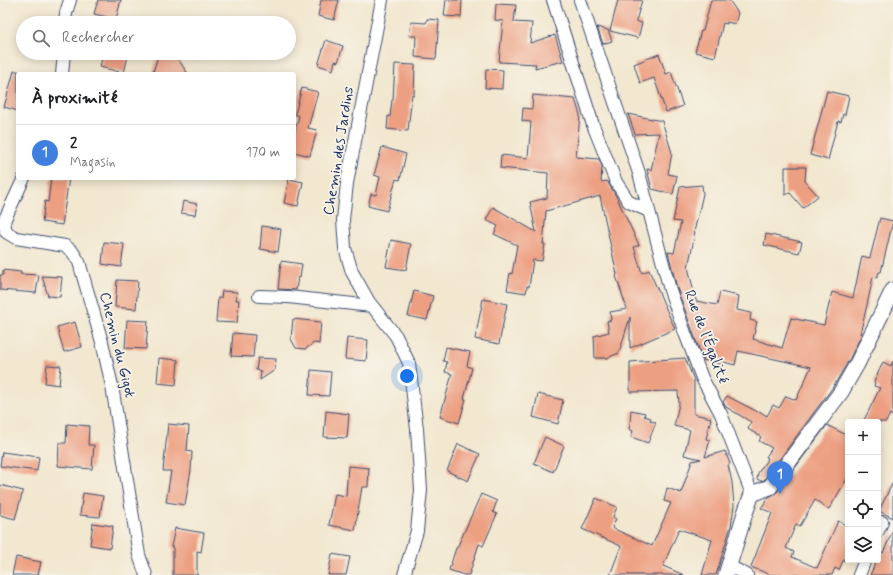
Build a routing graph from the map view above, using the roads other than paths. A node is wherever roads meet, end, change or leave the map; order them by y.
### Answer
1 (70, 0) edge
2 (382, 0) edge
3 (553, 0) edge
4 (580, 0) edge
5 (66, 16) edge
6 (63, 60) edge
7 (62, 72) edge
8 (23, 180) edge
9 (649, 211) junction
10 (2, 220) edge
11 (893, 290) edge
12 (259, 296) dead end
13 (372, 306) junction
14 (752, 494) junction
15 (864, 563) edge
16 (727, 571) edge
17 (146, 575) edge
18 (404, 575) edge
19 (747, 575) edge
20 (859, 575) edge

1 - 5 street
2 - 13 street, Chemin des Jardins
3 - 9 street
4 - 9 street, Rue de l'Égalité
6 - 7 street
8 - 10 street, Chemin du Gigot
9 - 14 street, Rue de l'Égalité
10 - 17 street, Chemin du Gigot
11 - 14 street
12 - 13 street
13 - 18 street, Chemin des Jardins
14 - 16 street
15 - 20 street
16 - 19 street

